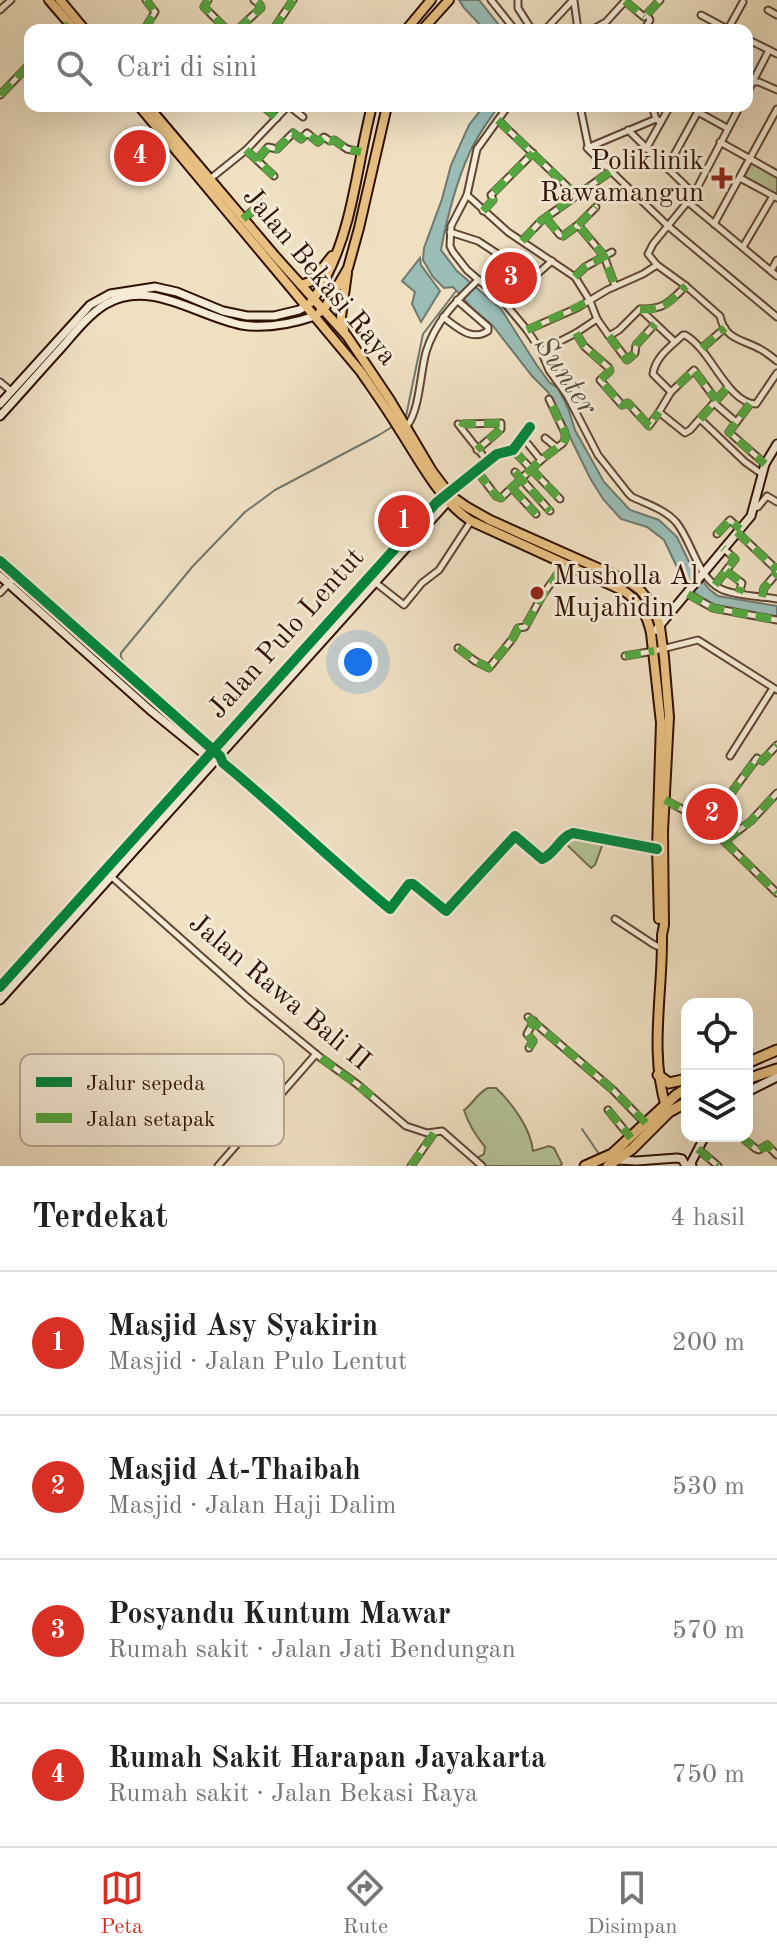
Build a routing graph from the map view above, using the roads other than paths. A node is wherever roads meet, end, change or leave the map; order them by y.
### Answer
1 (11, 0) edge
2 (49, 0) edge
3 (60, 0) edge
4 (146, 0) edge
5 (208, 0) edge
6 (254, 0) edge
7 (293, 0) edge
8 (431, 0) edge
9 (449, 0) edge
10 (491, 0) edge
11 (518, 0) edge
12 (573, 0) edge
13 (625, 0) edge
14 (660, 0) edge
15 (743, 2) dead end
16 (0, 10) edge
17 (768, 10) dead end
18 (701, 15) dead end
19 (777, 15) edge
20 (645, 16) junction
21 (715, 23) edge
22 (66, 24) edge
23 (80, 24) edge
24 (148, 24) edge
25 (221, 24) edge
26 (243, 24) edge
27 (277, 24) edge
28 (411, 24) edge
29 (427, 24) edge
30 (510, 24) edge
31 (528, 24) edge
32 (551, 24) edge
33 (577, 24) edge
34 (602, 24) edge
35 (648, 24) edge
36 (732, 24) edge
37 (753, 42) edge
38 (769, 50) junction
39 (777, 54) edge
40 (24, 70) edge
41 (757, 74) junction
42 (753, 82) joint
43 (764, 84) junction
44 (777, 90) edge
45 (0, 95) edge
46 (777, 109) edge
47 (144, 112) edge
48 (155, 112) edge
49 (270, 112) edge
50 (282, 112) edge
51 (296, 112) edge
52 (371, 112) edge
53 (386, 112) edge
54 (504, 112) edge
55 (581, 112) edge
56 (655, 112) edge
57 (665, 112) edge
58 (697, 112) edge
59 (703, 112) edge
60 (736, 112) edge
61 (303, 117) dead end
62 (277, 118) junction
63 (498, 120) junction
64 (659, 120) junction
65 (727, 128) junction
66 (628, 130) junction
67 (720, 142) junction
68 (587, 148) junction
69 (646, 149) junction
70 (246, 150) junction
71 (361, 152) junction
72 (533, 153) junction
73 (749, 159) junction
74 (257, 160) junction
75 (667, 168) junction
76 (611, 171) junction
77 (777, 174) edge
78 (274, 176) dead end
79 (740, 178) junction
80 (210, 179) junction
81 (694, 194) junction
82 (467, 195) junction
83 (577, 196) junction
84 (775, 197) edge
85 (688, 202) junction
86 (261, 204) dead end
87 (596, 207) dead end
88 (483, 211) junction
89 (546, 218) junction
90 (243, 219) junction
91 (714, 224) junction
92 (578, 225) junction
93 (668, 226) junction
94 (450, 232) junction
95 (257, 240) junction
96 (522, 241) junction
97 (340, 246) junction
98 (743, 247) junction
99 (612, 252) dead end
100 (501, 256) dead end
101 (604, 256) junction
102 (777, 260) edge
103 (552, 261) junction
104 (657, 265) junction
105 (348, 268) junction
106 (774, 274) edge
107 (575, 277) junction
108 (477, 280) junction
109 (301, 285) junction
110 (615, 286) junction
111 (686, 286) junction
112 (314, 299) junction
113 (458, 300) junction
114 (502, 300) junction
115 (590, 301) junction
116 (306, 306) junction
117 (202, 308) junction
118 (324, 309) junction
119 (640, 309) junction
120 (274, 316) junction
121 (315, 316) junction
122 (443, 317) junction
123 (777, 317) edge
124 (597, 319) junction
125 (655, 324) junction
126 (276, 326) junction
127 (725, 328) junction
128 (527, 330) junction
129 (576, 333) junction
130 (347, 336) junction
131 (609, 336) junction
132 (675, 342) junction
133 (55, 348) junction
134 (702, 348) junction
135 (541, 351) junction
136 (777, 361) edge
137 (777, 373) edge
138 (0, 382) edge
139 (728, 387) junction
140 (11, 391) junction
141 (671, 392) junction
142 (549, 399) dead end
143 (715, 401) junction
144 (0, 404) edge
145 (750, 404) junction
146 (659, 412) junction
147 (0, 416) edge
148 (395, 416) junction
149 (700, 419) junction
150 (736, 422) junction
151 (403, 427) junction
152 (530, 427) dead end
153 (545, 438) dead end
154 (528, 444) dead end
155 (777, 444) edge
156 (556, 447) junction
157 (477, 450) junction
158 (513, 450) junction
159 (541, 460) junction
160 (488, 462) junction
161 (765, 464) junction
162 (531, 470) junction
163 (477, 471) junction
164 (515, 472) dead end
165 (762, 474) junction
166 (521, 479) junction
167 (512, 488) junction
168 (450, 495) junction
169 (560, 499) dead end
170 (777, 502) edge
171 (754, 508) junction
172 (550, 511) dead end
173 (536, 514) dead end
174 (471, 521) junction
175 (738, 531) junction
176 (717, 534) dead end
177 (723, 548) junction
178 (0, 561) edge
179 (565, 564) junction
180 (726, 571) junction
181 (777, 571) edge
182 (704, 573) junction
183 (0, 576) edge
184 (16, 576) junction
185 (376, 583) junction
186 (9, 584) junction
187 (715, 585) junction
188 (689, 592) junction
189 (0, 593) edge
190 (739, 593) junction
191 (762, 597) junction
192 (777, 599) edge
193 (777, 620) edge
194 (660, 627) junction
195 (651, 633) junction
196 (458, 648) dead end
197 (658, 650) junction
198 (625, 656) dead end
199 (775, 689) edge
200 (777, 745) edge
201 (217, 755) junction
202 (730, 756) dead end
203 (777, 793) edge
204 (665, 800) junction
205 (691, 814) junction
206 (725, 841) junction
207 (657, 849) junction
208 (108, 874) junction
209 (660, 890) junction
210 (777, 893) edge
211 (615, 919) dead end
212 (662, 948) junction
213 (0, 987) edge
214 (0, 1000) edge
215 (529, 1048) dead end
216 (777, 1051) edge
217 (316, 1054) junction
218 (753, 1061) edge
219 (777, 1069) edge
220 (658, 1075) junction
221 (753, 1077) edge
222 (777, 1077) edge
223 (681, 1080) edge
224 (753, 1088) edge
225 (284, 1091) edge
226 (681, 1094) edge
227 (681, 1104) edge
228 (667, 1108) junction
229 (608, 1110) dead end
230 (646, 1123) junction
231 (434, 1133) junction
232 (631, 1138) junction
233 (702, 1142) edge
234 (747, 1142) edge
235 (236, 1146) edge
236 (698, 1149) junction
237 (777, 1155) edge
238 (615, 1162) edge
239 (690, 1165) edge
240 (218, 1166) edge
241 (411, 1166) edge
242 (482, 1166) edge
243 (585, 1166) edge
244 (718, 1166) edge

1 - 16 street
2 - 22 main road
3 - 23 main road
4 - 24 street
5 - 25 street
6 - 26 street
7 - 27 street
8 - 28 main road
9 - 29 main road
10 - 30 street
11 - 31 street
12 - 32 street
12 - 33 street
13 - 20 street
13 - 34 street
14 - 20 street
15 - 36 street
17 - 19 street
18 - 21 street
20 - 35 street
37 - 38 street
38 - 39 street
38 - 41 street
40 - 45 street
41 - 42 street
41 - 43 street
42 - 43 street
43 - 44 street
46 - 73 street
47 - 95 main road, Jalan Bekasi Raya
48 - 80 main road, Jalan Bekasi Raya
49 - 62 street
50 - 62 street
51 - 61 street
52 - 71 main road
53 - 105 main road
54 - 63 street
55 - 68 street
56 - 64 street
57 - 64 street
58 - 75 street
59 - 65 street
60 - 65 street
62 - 70 street
63 - 72 street
63 - 82 street
64 - 66 street
64 - 69 street
65 - 67 street
66 - 68 street
66 - 69 street
67 - 73 street
67 - 81 street
68 - 76 street
69 - 75 street
70 - 74 street
70 - 80 street
71 - 74 street
71 - 97 main road
72 - 83 street
72 - 88 street
73 - 77 street
73 - 79 street
74 - 78 street
75 - 81 street
76 - 83 street
76 - 93 street
79 - 84 street
79 - 91 street
80 - 90 main road, Jalan Bekasi Raya
81 - 85 street
82 - 88 street
82 - 94 street
83 - 89 street
84 - 98 street
85 - 91 street
85 - 93 street
86 - 90 street
87 - 92 street
88 - 96 street
89 - 92 street
89 - 96 street
90 - 95 main road, Jalan Bekasi Raya
91 - 98 street
92 - 101 street
93 - 104 street
93 - 123 street
94 - 100 street
94 - 108 street
95 - 109 main road, Jalan Bekasi Raya
95 - 116 main road, Jalan Bekasi Raya
96 - 103 street
97 - 109 main road
97 - 112 main road
98 - 106 street
99 - 101 street
101 - 107 street
101 - 110 street
102 - 106 street
103 - 107 street
103 - 114 street
104 - 110 street
104 - 111 street
105 - 118 main road
105 - 130 main road
107 - 115 street
108 - 113 street
108 - 114 street
109 - 112 main road, Jalan Bekasi Raya
110 - 115 street
111 - 119 street
111 - 127 street
112 - 116 main road
112 - 118 main road, Jalan Bekasi Raya
113 - 122 street
113 - 122 street
114 - 128 street
115 - 124 street
115 - 128 street
116 - 120 street
116 - 121 main road, Jalan Bekasi Raya
117 - 120 street
117 - 126 street
117 - 133 street
118 - 121 main road
118 - 130 main road, Jalan Bekasi Raya
119 - 125 street
119 - 131 street
120 - 126 street
121 - 126 street
121 - 148 main road, Jalan Bekasi Raya
122 - 151 street
124 - 129 street
124 - 131 street
125 - 131 street
125 - 132 street
127 - 134 street
127 - 136 street
128 - 135 street
129 - 135 street
129 - 146 street
130 - 148 main road, Jalan Bekasi Raya
132 - 134 street
132 - 141 street
133 - 140 street
133 - 147 street
134 - 139 street
135 - 182 street
137 - 145 street
138 - 140 street
139 - 143 street
139 - 145 street
140 - 144 street
141 - 143 street
141 - 146 street
142 - 156 street
143 - 149 street
143 - 150 street
145 - 150 street
146 - 149 street
148 - 151 main road, Jalan Bekasi Raya
149 - 165 street
150 - 161 street
151 - 168 main road, Jalan Bekasi Raya
152 - 158 street
153 - 156 street
154 - 159 street
155 - 161 street
156 - 159 street
157 - 157 street
157 - 160 street
158 - 160 street
158 - 162 street
159 - 162 street
160 - 163 street
161 - 165 street
162 - 166 street
162 - 169 street
163 - 167 street
163 - 168 street
164 - 166 street
165 - 171 street
166 - 167 street
166 - 172 street
167 - 173 street
168 - 174 main road, Jalan Bekasi Raya
168 - 185 street, Jalan Pulo Lentut
168 - 194 main road, Jalan Bekasi Raya
168 - 201 street, Jalan Pulo Lentut
170 - 171 street
171 - 175 street
174 - 179 main road, Jalan Bekasi Raya
174 - 185 street
175 - 176 street
175 - 177 street
175 - 181 street
177 - 180 street
177 - 182 street
178 - 184 street
179 - 195 main road, Jalan Bekasi Raya
179 - 196 street
180 - 187 street
180 - 190 street
181 - 191 street
182 - 187 street
182 - 188 street
183 - 186 street
184 - 186 street
184 - 201 street
185 - 201 street, Jalan Pulo Lentut
186 - 189 street
186 - 201 street
187 - 190 street
188 - 193 street
188 - 194 street
190 - 191 street
191 - 192 street
194 - 195 street
194 - 197 main road, Jalan Bekasi Raya
195 - 197 main road, Jalan Bekasi Raya
197 - 198 street
197 - 199 street
197 - 204 main road, Jalan Bekasi Raya
197 - 207 main road, Jalan Bekasi Raya
199 - 202 street
200 - 205 street
201 - 207 street
201 - 208 street, Jalan Pulo Lentut
203 - 206 street
204 - 205 street
204 - 209 main road, Jalan Bekasi Raya
205 - 206 street
206 - 210 street
207 - 209 main road, Jalan Bekasi Raya
208 - 213 street, Jalan Pulo Lentut
208 - 214 street, Jalan Pulo Lentut
208 - 217 street, Jalan Rawa Bali II
209 - 212 main road, Jalan Bekasi Raya
211 - 212 street
212 - 220 main road, Jalan Bekasi Raya
215 - 230 street
216 - 218 highway
217 - 225 street
217 - 231 street, Jalan Rawa Bali II
219 - 221 highway
220 - 223 highway
220 - 228 main road, Jalan Bekasi Raya
222 - 224 street
226 - 228 highway
227 - 228 highway
228 - 230 highway
228 - 238 highway
229 - 232 street
230 - 232 highway
231 - 241 street
231 - 242 street, Jalan Rawa Bali II
232 - 238 highway
233 - 236 street
234 - 237 street
235 - 240 street
236 - 239 street
236 - 244 street
238 - 239 street
238 - 243 highway

